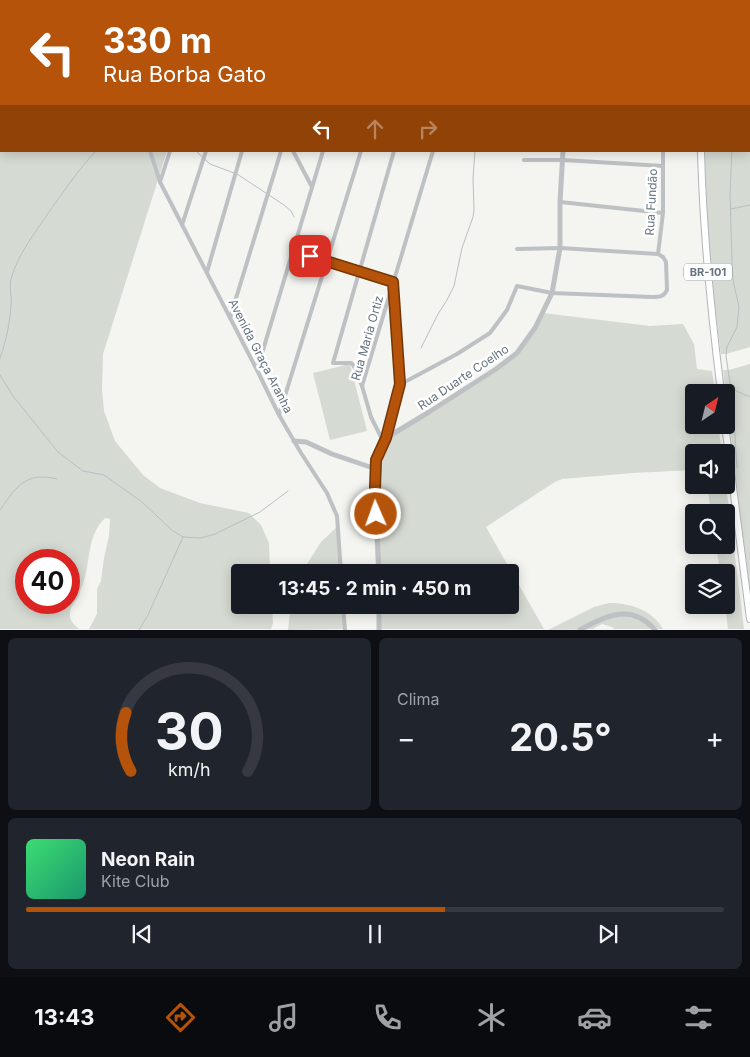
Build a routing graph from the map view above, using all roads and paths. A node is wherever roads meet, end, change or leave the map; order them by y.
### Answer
1 (150, 152) edge
2 (170, 152) edge
3 (206, 152) edge
4 (242, 152) edge
5 (281, 152) edge
6 (294, 152) edge
7 (323, 152) edge
8 (361, 152) edge
9 (394, 152) edge
10 (433, 152) edge
11 (564, 152) edge
12 (663, 152) edge
13 (701, 152) edge
14 (524, 160) dead end
15 (563, 160) junction
16 (663, 166) junction
17 (160, 182) junction
18 (313, 188) junction
19 (560, 202) junction
20 (662, 213) junction
21 (182, 225) junction
22 (560, 248) junction
23 (517, 249) dead end
24 (294, 250) junction
25 (659, 255) junction
26 (327, 261) junction
27 (360, 271) junction
28 (207, 272) junction
29 (393, 282) junction
30 (552, 293) junction
31 (230, 318) junction
32 (257, 370) junction
33 (400, 384) junction
34 (720, 384) edge
35 (362, 386) junction
36 (279, 415) junction
37 (726, 434) edge
38 (385, 440) junction
39 (294, 441) junction
40 (376, 469) junction
41 (340, 564) edge
42 (379, 564) edge
43 (344, 614) edge
44 (379, 614) edge
45 (750, 619) edge
46 (345, 630) edge
47 (379, 630) edge
48 (580, 630) edge
49 (655, 630) edge

1 - 17 street, Avenida Graça Aranha
2 - 17 street
3 - 21 street
4 - 28 street
5 - 31 street
6 - 18 street
7 - 18 street
8 - 26 street
9 - 27 street
10 - 29 street, Rua Maria Ortiz
11 - 15 street, Rua Duarte Coelho
12 - 16 street, Rua Fundão
13 - 34 main road, BR-101
14 - 15 street
15 - 16 street
15 - 19 street, Rua Duarte Coelho
16 - 20 street, Rua Fundão
17 - 21 street, Avenida Graça Aranha
18 - 24 street
19 - 20 street
19 - 22 street, Rua Duarte Coelho
20 - 25 street, Rua Fundão
21 - 28 street, Avenida Graça Aranha
22 - 23 street
22 - 25 street
22 - 30 street, Rua Duarte Coelho
24 - 26 street
24 - 32 street
25 - 30 street
26 - 27 street
26 - 36 street
27 - 29 street
27 - 35 street
28 - 31 street, Avenida Graça Aranha
29 - 33 street
29 - 35 street, Rua Maria Ortiz
30 - 33 street
30 - 38 street, Rua Duarte Coelho
31 - 32 street, Avenida Graça Aranha
32 - 36 street, Avenida Graça Aranha
33 - 38 street
35 - 38 street, Rua Maria Ortiz
36 - 39 street, Avenida Graça Aranha
37 - 45 main road
38 - 40 street
39 - 40 street
39 - 41 street, Avenida Graça Aranha
40 - 42 street
43 - 46 street
44 - 47 street
48 - 49 street

